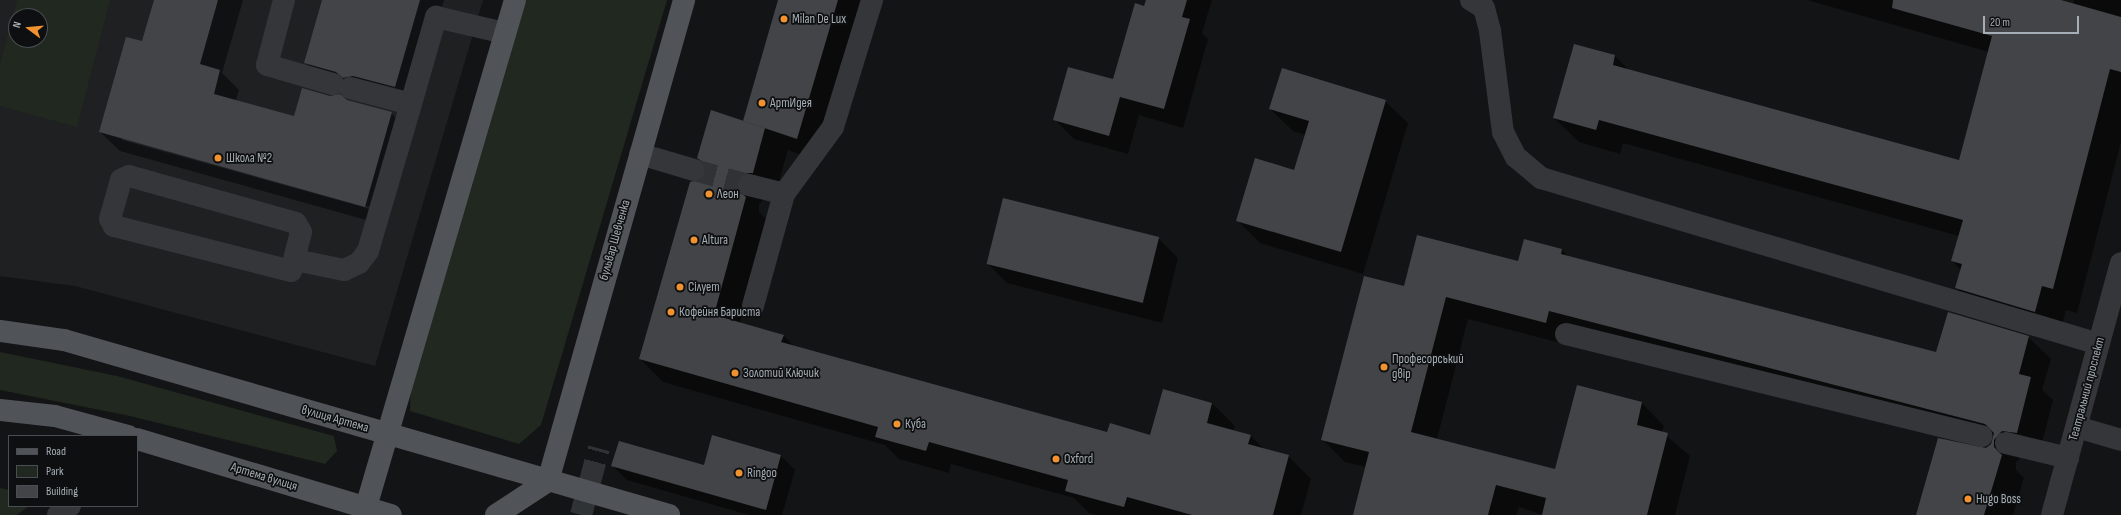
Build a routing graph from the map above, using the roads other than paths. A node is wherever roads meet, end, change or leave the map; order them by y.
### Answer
1 (284, 0) edge
2 (514, 0) edge
3 (684, 0) edge
4 (872, 0) edge
5 (1471, 0) edge
6 (505, 34) junction
7 (411, 104) junction
8 (640, 154) junction
9 (694, 170) tunnel mouth
10 (749, 185) tunnel mouth
11 (784, 194) junction
12 (296, 260) junction
13 (2121, 263) edge
14 (753, 306) dead end
15 (0, 331) edge
16 (1566, 334) dead end
17 (2099, 344) junction
18 (0, 410) edge
19 (2077, 427) junction
20 (387, 434) junction
21 (124, 435) edge
22 (1982, 436) dead end
23 (138, 438) edge
24 (2121, 440) edge
25 (2006, 443) dead end
26 (2068, 458) junction
27 (548, 481) junction
28 (69, 507) edge
29 (614, 508) edge
30 (365, 511) edge
31 (58, 515) edge
32 (391, 515) edge
33 (496, 515) edge
34 (669, 515) edge
35 (2052, 515) edge

1 - 7 street
2 - 6 main road
3 - 8 main road, бульвар Шевченка
4 - 11 street
5 - 17 street
6 - 7 street
6 - 20 main road
7 - 12 street
8 - 9 street
8 - 27 main road, бульвар Шевченка
10 - 11 street
11 - 14 street
12 - 12 street
13 - 17 street, Театральний проспект
15 - 20 main road, вулиця Артема
16 - 22 street
17 - 19 street, Театральний проспект
18 - 21 main road
19 - 24 street
19 - 26 street, Театральний проспект
20 - 27 main road, вулиця Артема
20 - 30 main road
23 - 30 main road, Артема вулиця
25 - 26 street
26 - 35 street, Театральний проспект
27 - 29 main road, вулиця Артема
27 - 33 main road
28 - 31 street
29 - 34 main road, вулиця Артема
30 - 32 main road, Артема вулиця

